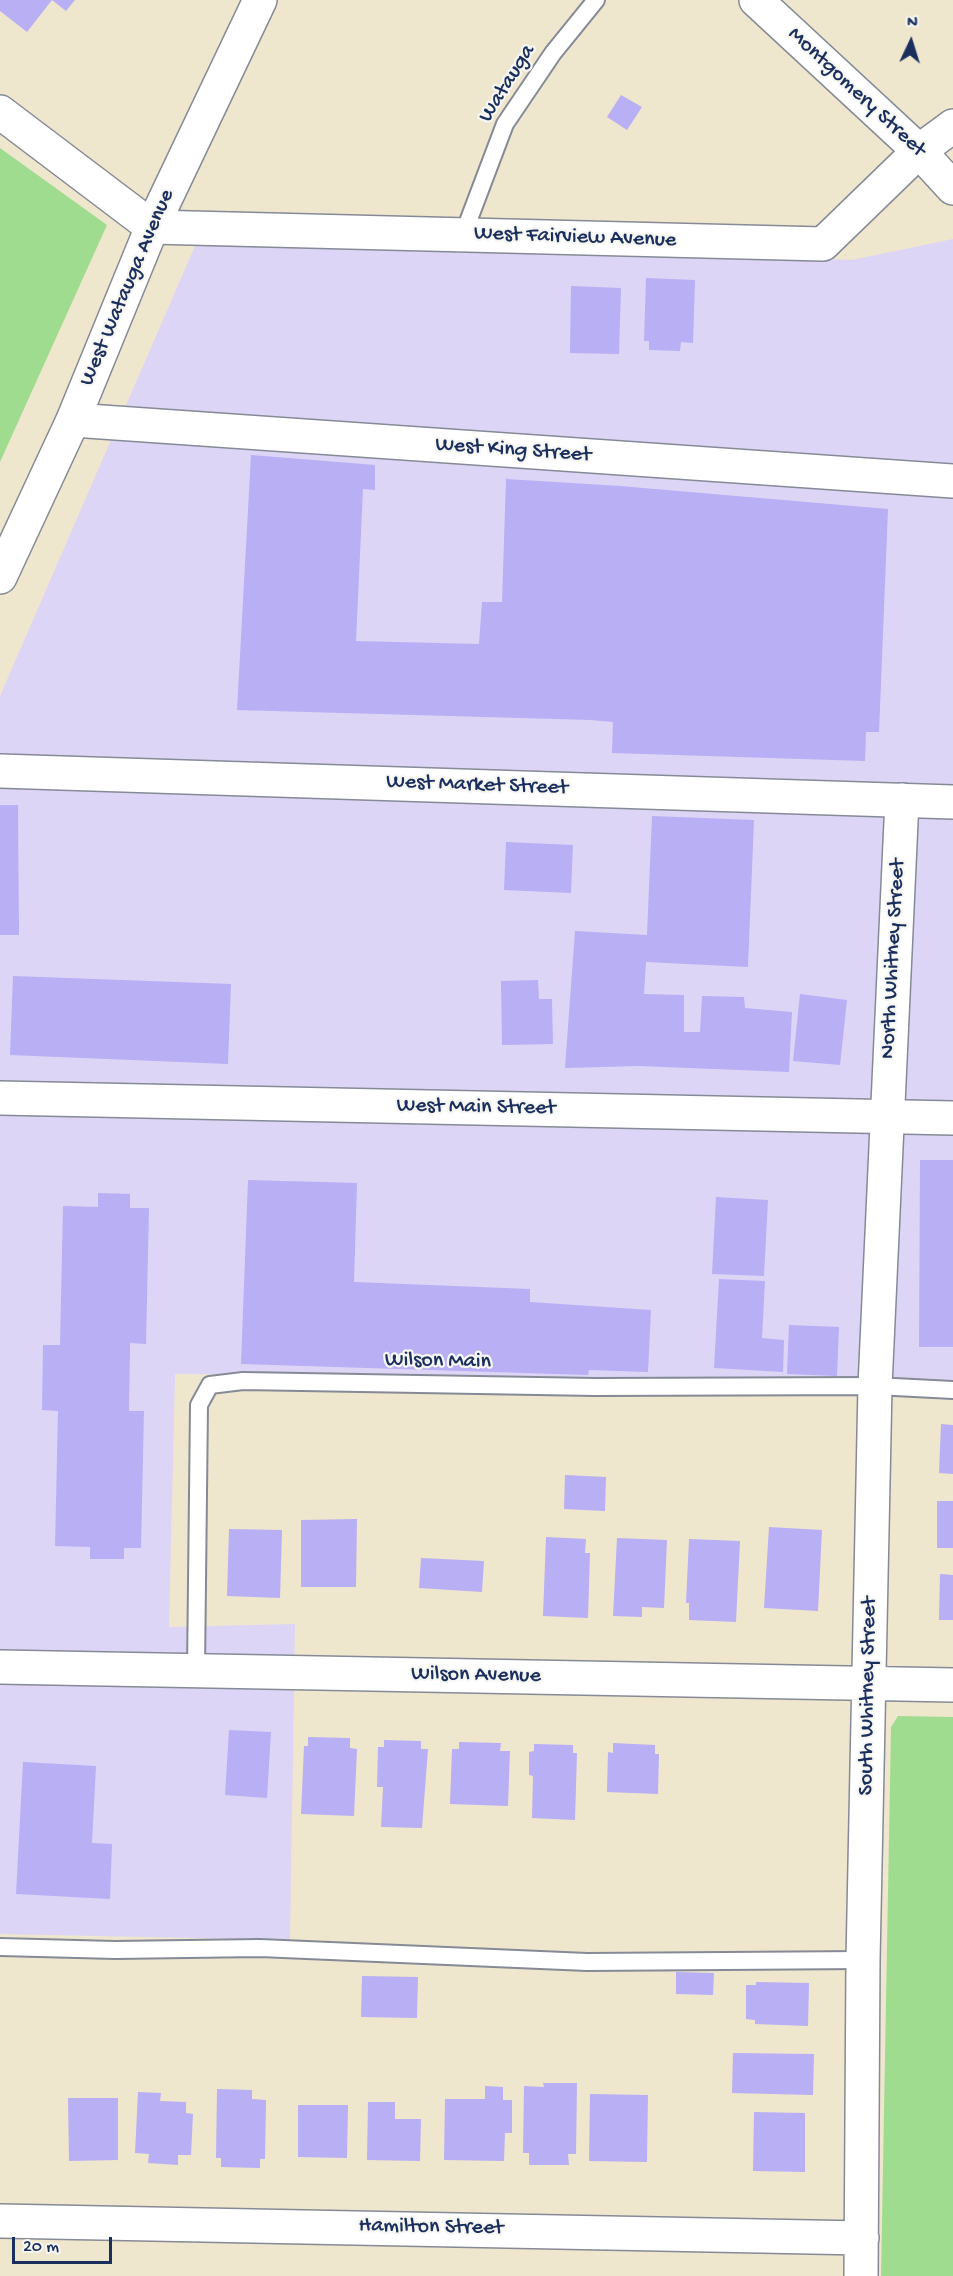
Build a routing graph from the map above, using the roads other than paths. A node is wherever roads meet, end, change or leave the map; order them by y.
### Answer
1 (260, 0) edge
2 (596, 0) edge
3 (756, 0) edge
4 (0, 112) edge
5 (953, 126) edge
6 (919, 151) junction
7 (953, 188) edge
8 (152, 227) junction
9 (463, 235) junction
10 (73, 420) junction
11 (953, 481) edge
12 (0, 577) edge
13 (0, 771) edge
14 (902, 800) junction
15 (953, 802) edge
16 (0, 1098) edge
17 (886, 1117) junction
18 (953, 1118) edge
19 (875, 1386) junction
20 (953, 1390) edge
21 (0, 1667) edge
22 (196, 1670) junction
23 (869, 1683) junction
24 (953, 1685) edge
25 (0, 1947) edge
26 (863, 1960) junction
27 (0, 2221) edge
28 (862, 2238) junction
29 (861, 2276) edge

1 - 8 street, West Watauga Avenue
2 - 9 lane, Watauga
3 - 6 street, Montgomery Street
4 - 8 street
5 - 6 street, West Fairview Avenue
6 - 7 street, Montgomery Street
6 - 9 street, West Fairview Avenue
8 - 9 street, West Fairview Avenue
8 - 10 street, West Watauga Avenue
10 - 11 street, West King Street
10 - 12 street, West Watauga Avenue
13 - 14 street, West Market Street
14 - 15 street, West Market Street
14 - 17 street, North Whitney Street
16 - 17 street, West Main Street
17 - 18 street, West Main Street
17 - 19 street, South Whitney Street
19 - 20 lane, Wilson Main
19 - 22 lane, Wilson Main
19 - 23 street, South Whitney Street
21 - 22 street, Wilson Avenue
22 - 23 street, Wilson Avenue
23 - 24 street, Wilson Avenue
23 - 26 street, South Whitney Street
25 - 26 lane
26 - 28 street, South Whitney Street
27 - 28 street, Hamilton Street
28 - 29 street, South Whitney Street

